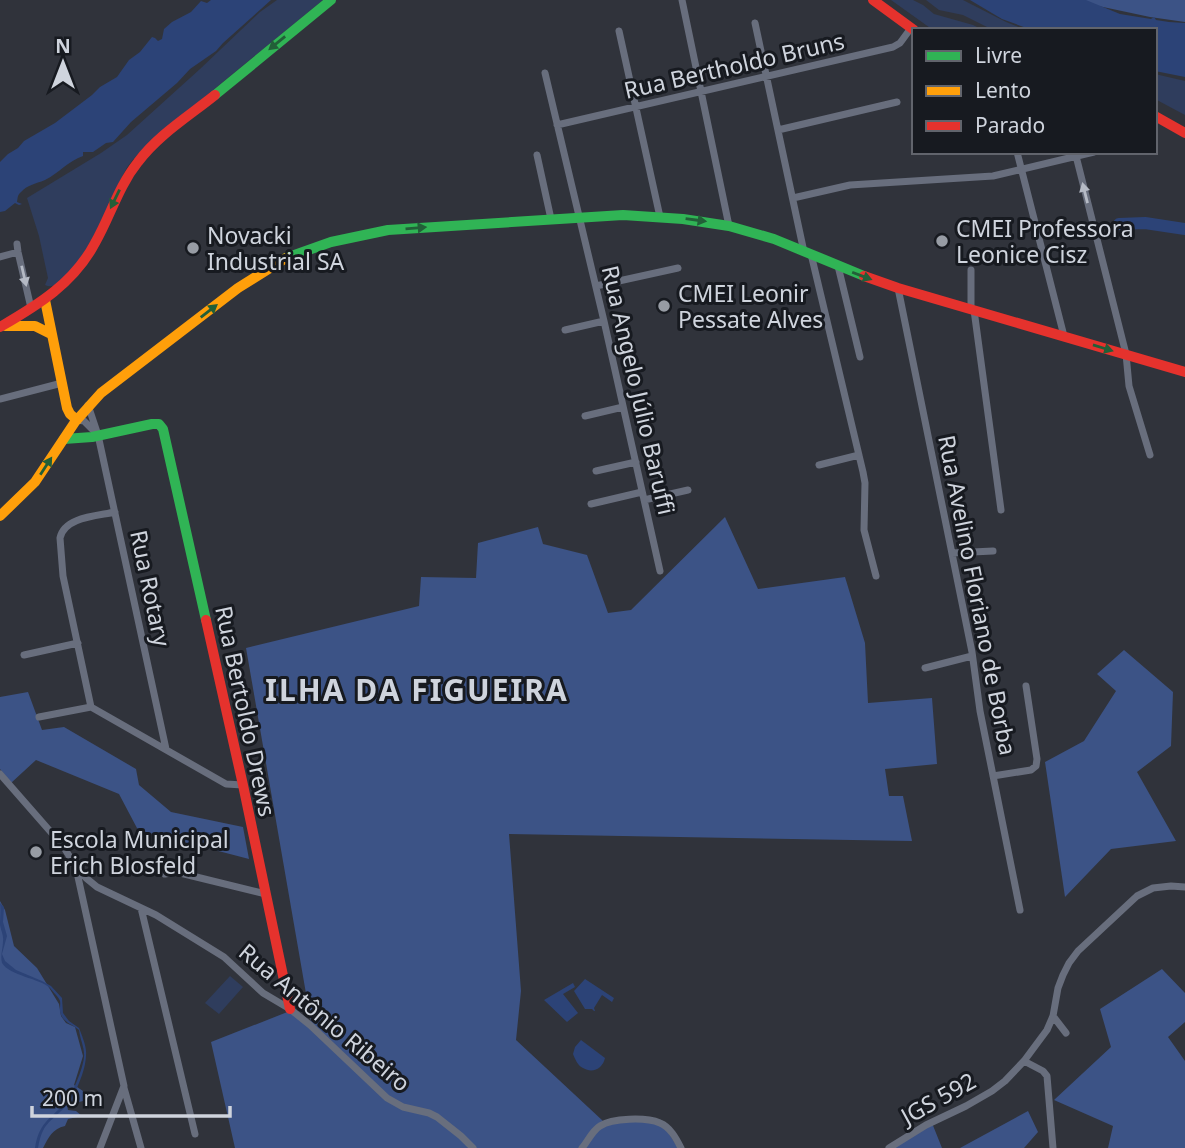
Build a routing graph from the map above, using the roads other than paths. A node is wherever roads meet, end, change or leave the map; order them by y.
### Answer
1 (331, 0) edge
2 (682, 0) edge
3 (873, 0) edge
4 (755, 23) dead end
5 (912, 29) edge
6 (619, 31) dead end
7 (545, 73) dead end
8 (767, 76) junction
9 (701, 92) junction
10 (897, 102) dead end
11 (636, 107) junction
12 (1157, 117) edge
13 (557, 125) junction
14 (779, 130) junction
15 (1185, 133) edge
16 (1017, 154) edge
17 (1075, 154) edge
18 (537, 155) dead end
19 (1021, 170) junction
20 (793, 198) junction
21 (660, 216) junction
22 (579, 218) junction
23 (551, 219) junction
24 (729, 226) junction
25 (808, 253) junction
26 (0, 257) edge
27 (838, 267) junction
28 (678, 268) dead end
29 (971, 270) dead end
30 (596, 286) junction
31 (898, 288) junction
32 (45, 300) junction
33 (31, 308) junction
34 (973, 310) junction
35 (604, 321) junction
36 (0, 327) edge
37 (565, 330) dead end
38 (51, 334) junction
39 (1065, 336) junction
40 (1126, 355) junction
41 (860, 357) dead end
42 (1185, 372) edge
43 (62, 383) junction
44 (0, 399) edge
45 (88, 405) junction
46 (623, 407) junction
47 (584, 416) dead end
48 (77, 420) junction
49 (98, 435) junction
50 (64, 439) junction
51 (859, 455) junction
52 (1150, 455) dead end
53 (636, 462) junction
54 (819, 465) dead end
55 (596, 471) dead end
56 (688, 490) dead end
57 (643, 496) junction
58 (591, 504) dead end
59 (1001, 510) dead end
60 (115, 512) junction
61 (0, 516) edge
62 (993, 551) dead end
63 (952, 553) junction
64 (660, 571) dead end
65 (876, 576) dead end
66 (78, 643) junction
67 (24, 655) dead end
68 (972, 656) junction
69 (925, 668) dead end
70 (1026, 686) dead end
71 (91, 707) junction
72 (39, 717) dead end
73 (166, 749) junction
74 (0, 774) edge
75 (993, 776) junction
76 (243, 785) junction
77 (76, 867) junction
78 (165, 874) dead end
79 (97, 887) junction
80 (1185, 887) edge
81 (266, 894) junction
82 (82, 895) junction
83 (141, 908) junction
84 (1020, 910) dead end
85 (290, 1009) junction
86 (1053, 1016) junction
87 (1066, 1033) dead end
88 (1024, 1061) junction
89 (124, 1086) junction
90 (195, 1134) dead end
91 (100, 1148) edge
92 (141, 1148) edge
93 (473, 1148) edge
94 (582, 1148) edge
95 (681, 1148) edge
96 (889, 1148) edge
97 (1054, 1148) edge

1 -> 32 main road
2 - 9 street
3 - 5 main road
4 - 8 street
5 - 8 street, Rua Bertholdo Bruns
6 - 11 street
7 - 13 street, Rua Angelo Júlio Baruffi
8 - 9 street, Rua Bertholdo Bruns
8 - 14 street
9 - 11 street, Rua Bertholdo Bruns
9 - 24 street
10 - 14 street
11 - 13 street, Rua Bertholdo Bruns
11 - 21 street
12 - 15 main road
13 - 22 street, Rua Angelo Júlio Baruffi
14 - 20 street
16 - 19 street
17 - 19 street
40 -> 17 street
18 - 23 street
19 - 20 street
19 - 39 street
20 - 25 street
21 - 22 main road
21 -> 24 main road
22 - 23 main road
22 - 30 street, Rua Angelo Júlio Baruffi
45 -> 23 main road
24 - 25 main road
25 - 27 main road
25 - 51 street
26 -> 33 street
27 -> 31 main road
27 - 41 street
28 - 30 street
29 - 34 street
30 - 35 street, Rua Angelo Júlio Baruffi
31 - 34 main road
31 - 63 street, Rua Avelino Floriano de Borba
32 - 33 main road
32 - 38 main road
33 - 36 main road
34 - 39 main road
34 - 59 street
35 - 37 street
35 - 46 street, Rua Angelo Júlio Baruffi
36 - 38 main road
38 - 43 main road
39 -> 40 main road
40 - 42 main road
40 - 52 street
43 - 44 street
43 - 48 main road
45 - 48 main road
45 - 49 street, Rua Rotary
46 - 47 street
46 - 53 street, Rua Angelo Júlio Baruffi
48 - 49 street
48 - 50 main road
49 - 50 main road
49 - 60 street, Rua Rotary
49 - 76 main road, Rua Bertoldo Drews
61 -> 50 main road
51 - 54 street
51 - 65 street
53 - 55 street
53 - 57 street, Rua Angelo Júlio Baruffi
56 - 57 street
57 - 58 street
57 - 64 street, Rua Angelo Júlio Baruffi
60 - 66 street
60 - 73 street, Rua Rotary
62 - 63 street
63 - 68 street, Rua Avelino Floriano de Borba
66 - 67 street
66 - 71 street
68 - 69 street
68 - 75 street, Rua Avelino Floriano de Borba
70 - 75 street
71 - 72 street
71 - 73 street
73 - 76 street
74 - 77 street, Rua Antônio Ribeiro
75 - 84 street, Rua Avelino Floriano de Borba
76 - 81 main road, Rua Bertoldo Drews
77 - 79 street, Rua Antônio Ribeiro
77 - 82 street
78 - 81 street
79 - 82 street
79 - 83 street, Rua Antônio Ribeiro
80 - 86 street, JGS 592
81 - 85 main road, Rua Bertoldo Drews
82 - 89 street
83 - 85 street, Rua Antônio Ribeiro
83 - 90 street
85 - 93 street, Rua Antônio Ribeiro
86 - 87 street
86 - 88 street, JGS 592
88 - 96 street, JGS 592
88 - 97 street
89 - 91 street
89 - 92 street
94 - 95 street

